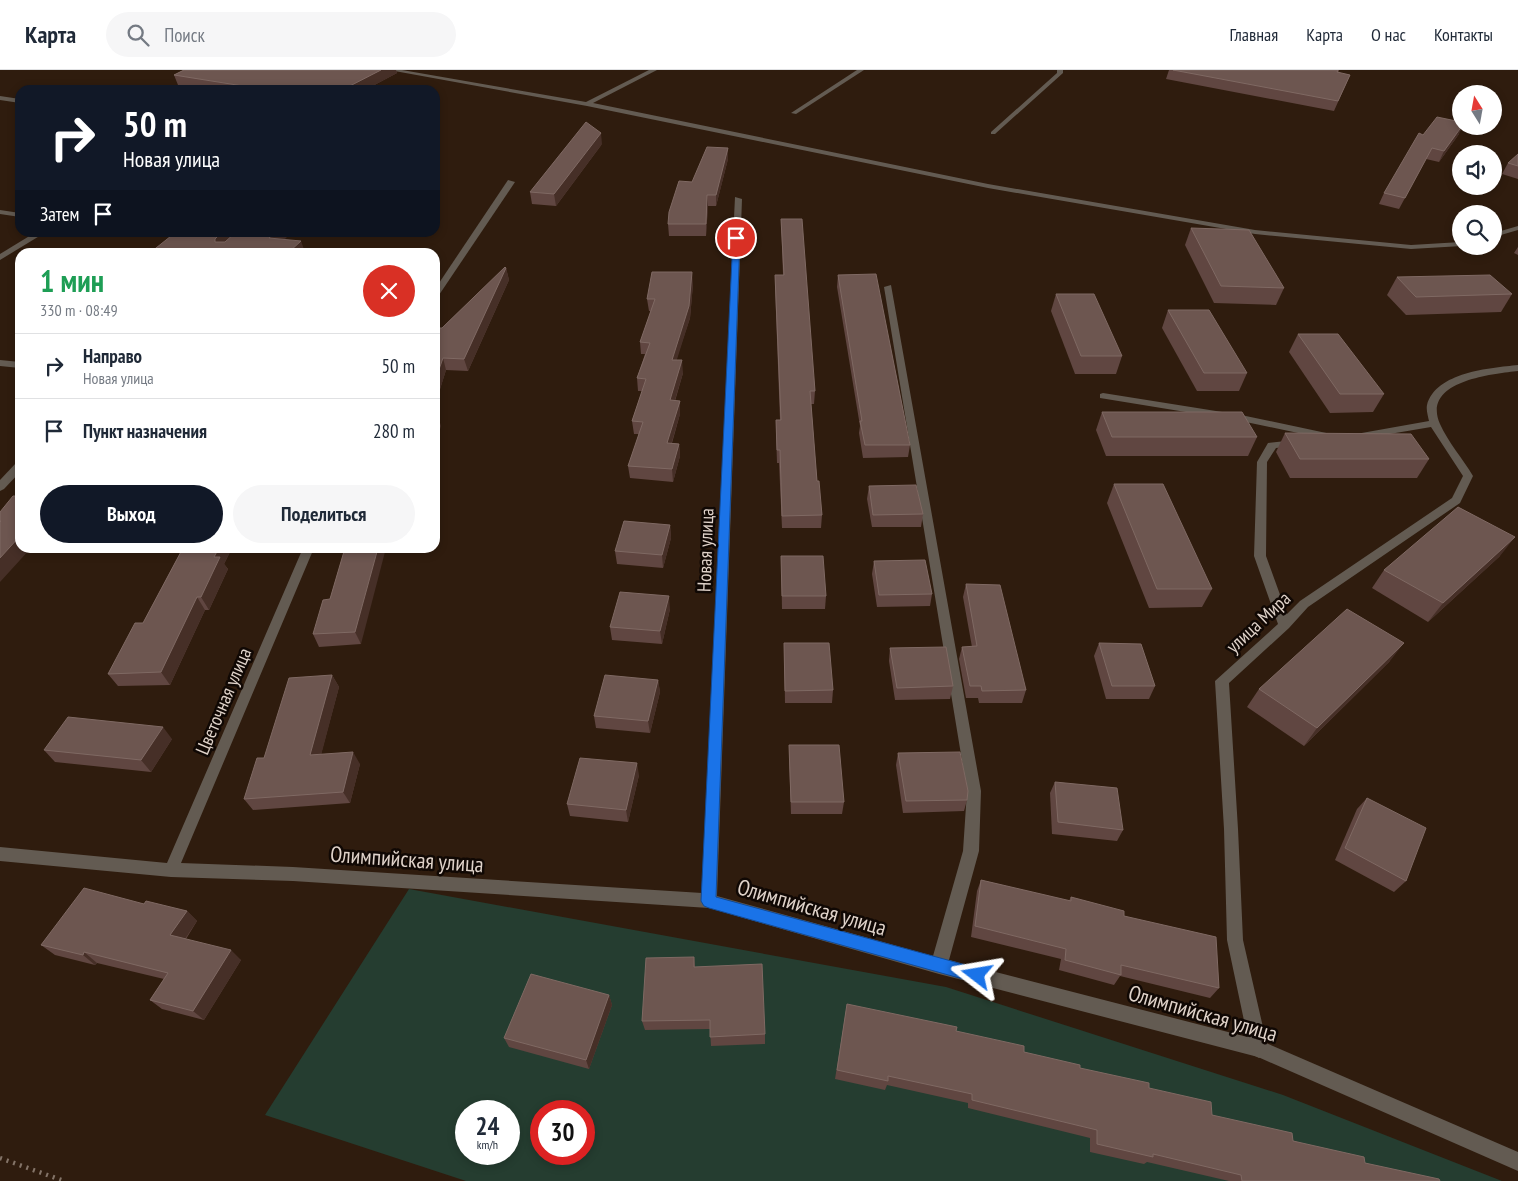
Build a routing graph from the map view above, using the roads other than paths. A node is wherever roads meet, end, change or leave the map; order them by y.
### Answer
1 (392, 70) edge
2 (654, 70) edge
3 (861, 70) edge
4 (1060, 70) edge
5 (448, 73) dead end
6 (435, 78) junction
7 (0, 98) edge
8 (15, 100) edge
9 (587, 104) junction
10 (794, 113) dead end
11 (993, 133) dead end
12 (511, 182) dead end
13 (738, 199) dead end
14 (0, 212) edge
15 (15, 215) edge
16 (1518, 228) edge
17 (1502, 233) edge
18 (34, 237) edge
19 (1452, 244) edge
20 (16, 248) edge
21 (15, 249) edge
22 (0, 258) edge
23 (888, 287) dead end
24 (440, 288) edge
25 (0, 363) edge
26 (15, 364) edge
27 (1518, 368) edge
28 (1103, 396) dead end
29 (1434, 424) junction
30 (1353, 438) edge
31 (15, 471) edge
32 (0, 488) edge
33 (307, 553) edge
34 (1285, 625) junction
35 (0, 854) edge
36 (171, 870) junction
37 (709, 901) junction
38 (939, 966) junction
39 (1259, 1049) junction
40 (1518, 1162) edge

1 - 6 street
2 - 9 street
3 - 10 street
4 - 11 street
5 - 6 street
6 - 9 street
7 - 8 street
9 - 19 street
12 - 24 street
13 - 37 street, Новая улица
14 - 15 street
16 - 17 street
18 - 20 street
21 - 22 street
23 - 38 street
25 - 26 street
27 - 29 street
28 - 34 street
29 - 30 street
29 - 34 street, улица Мира
31 - 32 street
33 - 36 street, Цветочная улица
34 - 39 street, улица Мира
35 - 36 street, Олимпийская улица
36 - 37 street, Олимпийская улица
37 - 38 street, Олимпийская улица
38 - 39 street, Олимпийская улица
39 - 40 street, Олимпийская улица

